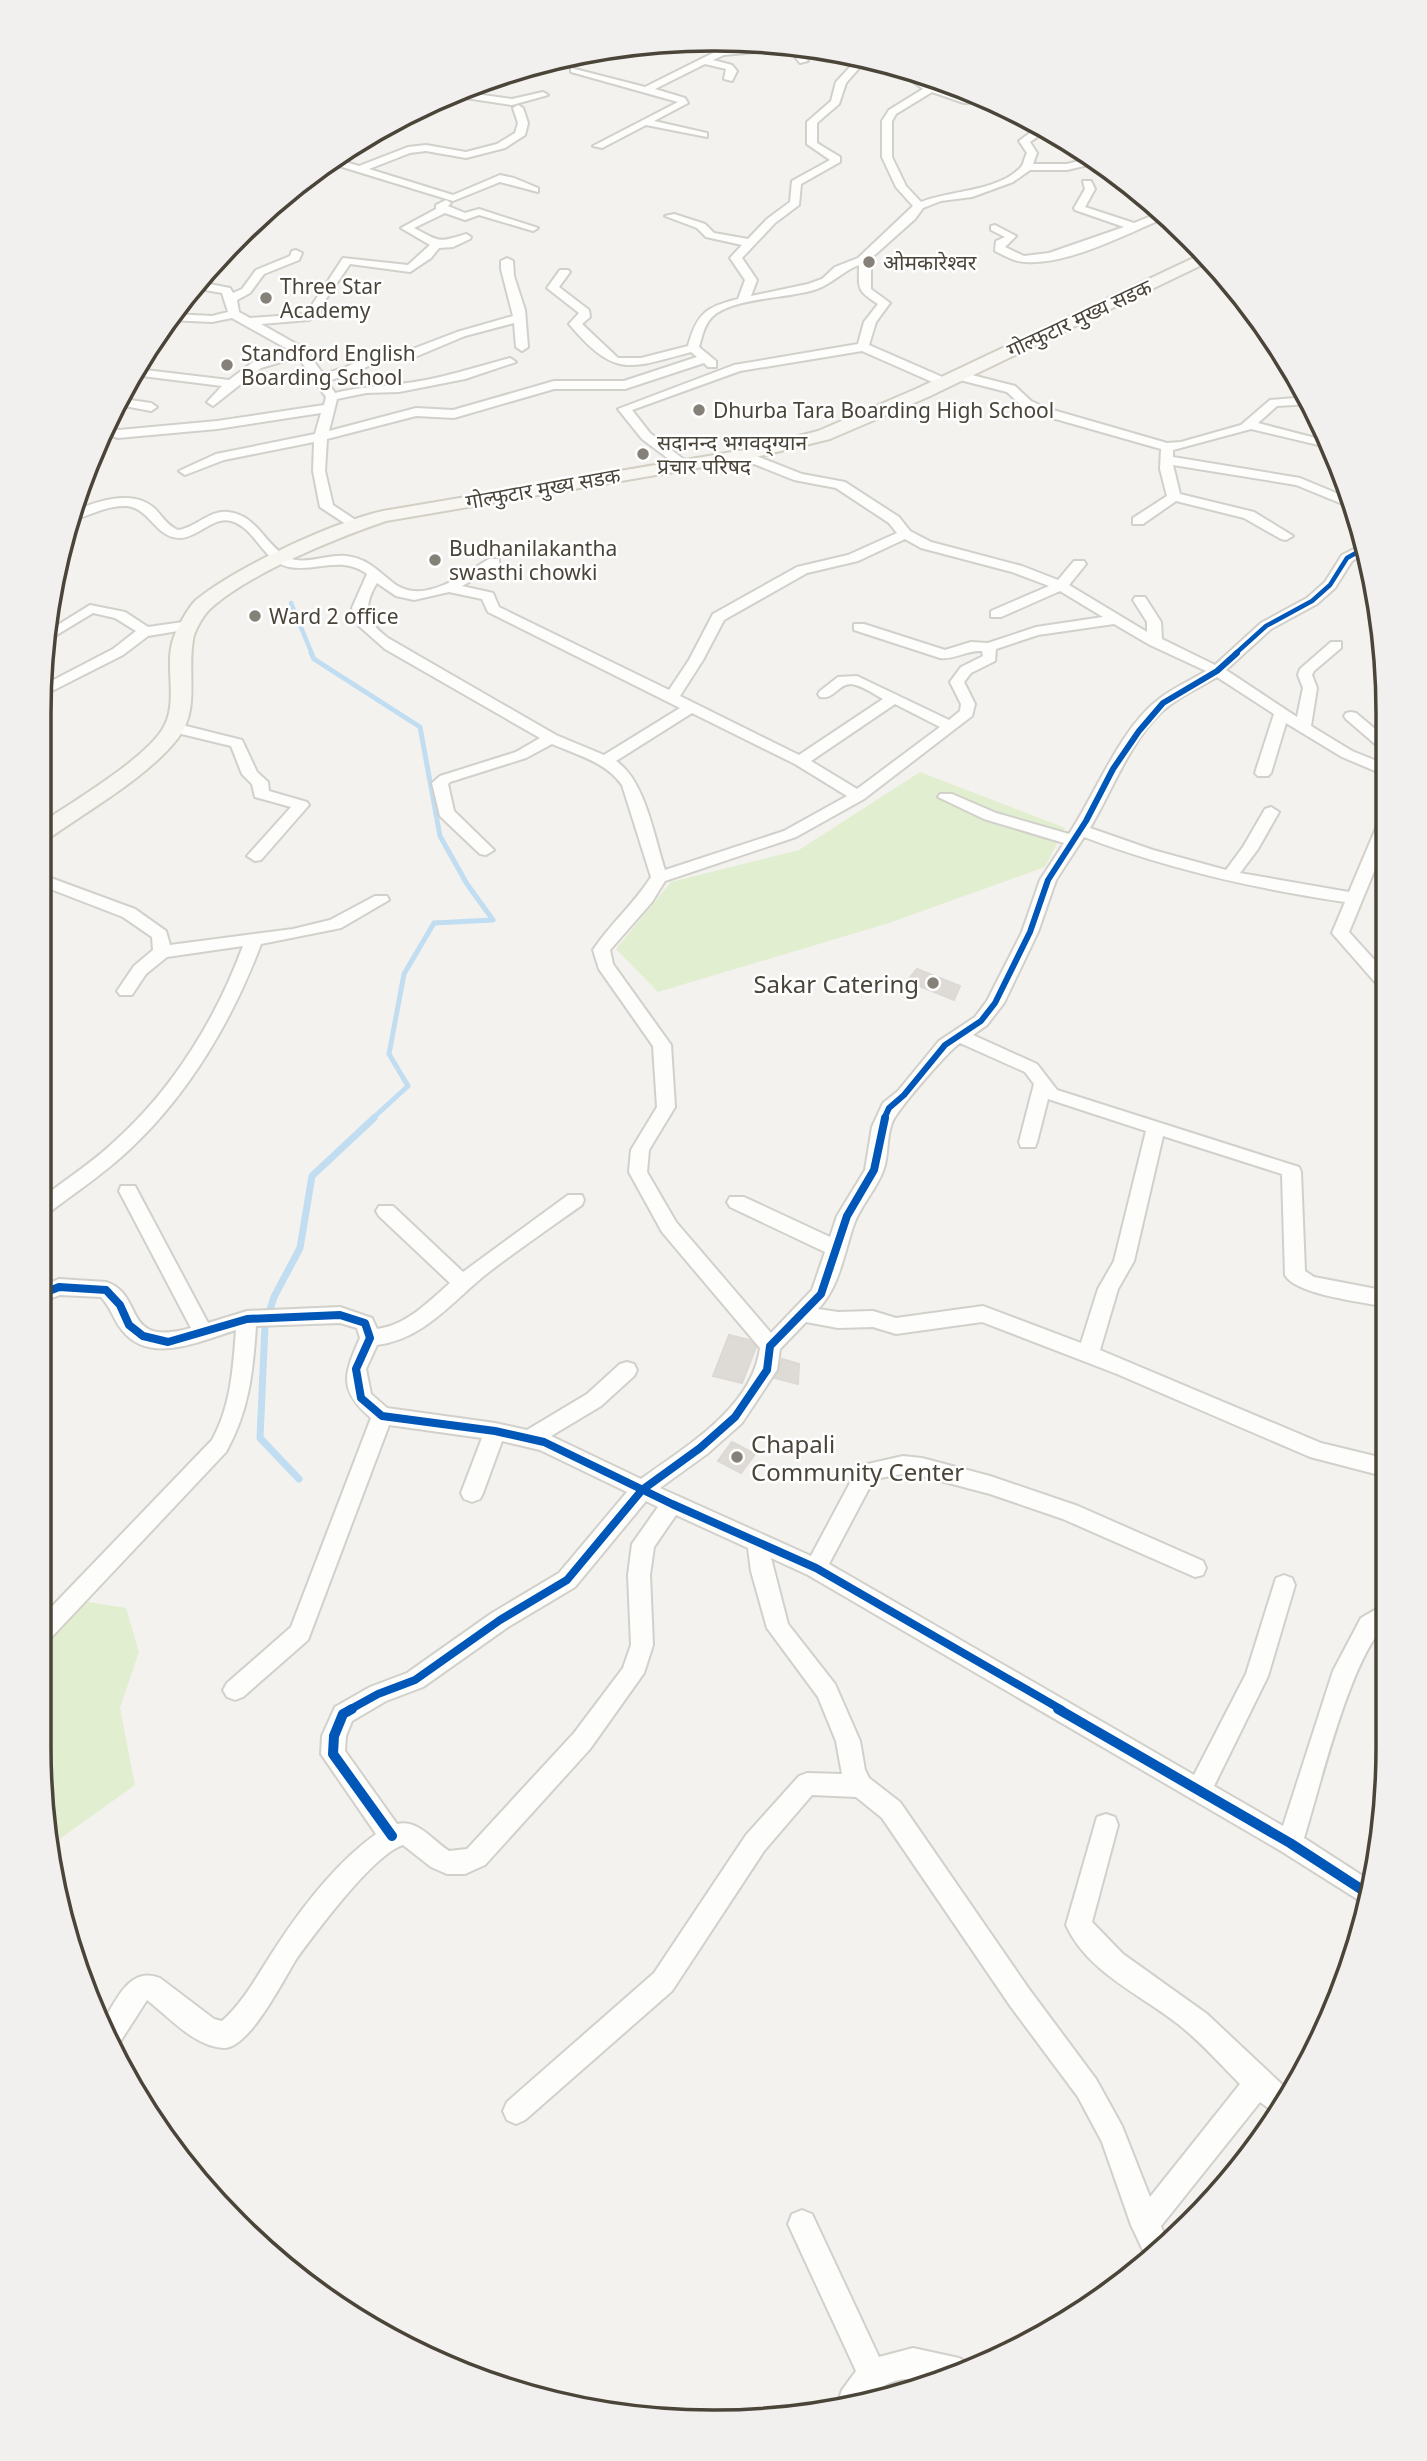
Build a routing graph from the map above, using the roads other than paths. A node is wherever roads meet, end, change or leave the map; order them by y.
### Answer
1 (726, 51) edge
2 (722, 52) joint
3 (799, 56) edge
4 (705, 61) junction
5 (803, 61) dead end
6 (856, 66) edge
7 (574, 70) dead end
8 (729, 79) dead end
9 (926, 86) joint
10 (646, 90) junction
11 (543, 95) dead end
12 (473, 96) edge
13 (964, 100) edge
14 (518, 108) dead end
15 (644, 122) junction
16 (1034, 134) edge
17 (703, 135) dead end
18 (598, 146) dead end
19 (1084, 163) edge
20 (342, 164) edge
21 (1028, 167) junction
22 (358, 170) junction
23 (1087, 183) dead end
24 (534, 190) dead end
25 (453, 198) junction
26 (919, 206) junction
27 (444, 209) junction
28 (670, 216) dead end
29 (1154, 218) edge
30 (1134, 227) junction
31 (533, 228) dead end
32 (995, 228) dead end
33 (466, 237) dead end
34 (751, 243) junction
35 (448, 246) junction
36 (296, 253) dead end
37 (862, 260) junction
38 (507, 261) dead end
39 (1197, 262) edge
40 (564, 272) dead end
41 (207, 287) edge
42 (231, 298) junction
43 (743, 301) junction
44 (234, 314) junction
45 (182, 318) edge
46 (519, 318) junction
47 (249, 322) junction
48 (523, 347) dead end
49 (863, 347) junction
50 (693, 348) junction
51 (301, 352) junction
52 (706, 358) junction
53 (510, 362) dead end
54 (145, 373) edge
55 (723, 373) junction
56 (320, 379) junction
57 (950, 379) junction
58 (231, 384) junction
59 (213, 402) dead end
60 (331, 402) junction
61 (1298, 402) edge
62 (128, 403) edge
63 (151, 407) dead end
64 (1251, 425) junction
65 (113, 432) edge
66 (321, 437) junction
67 (1318, 442) edge
68 (1167, 454) junction
69 (744, 455) junction
70 (681, 465) junction
71 (185, 471) dead end
72 (1174, 497) junction
73 (1341, 499) edge
74 (82, 512) edge
75 (1138, 521) dead end
76 (355, 526) junction
77 (905, 534) junction
78 (1286, 536) dead end
79 (1357, 553) edge
80 (282, 560) junction
81 (494, 562) dead end
82 (1079, 564) dead end
83 (374, 574) junction
84 (1060, 586) junction
85 (449, 588) junction
86 (1140, 600) dead end
87 (996, 614) dead end
88 (1116, 619) junction
89 (190, 625) junction
90 (859, 628) dead end
91 (56, 631) edge
92 (144, 632) junction
93 (1156, 642) junction
94 (1336, 645) dead end
95 (989, 648) junction
96 (1217, 671) junction
97 (52, 687) edge
98 (825, 694) dead end
99 (671, 698) junction
100 (893, 699) junction
101 (690, 708) junction
102 (1281, 714) junction
103 (1351, 716) dead end
104 (950, 726) junction
105 (174, 728) junction
106 (1303, 729) junction
107 (551, 738) junction
108 (1376, 738) edge
109 (605, 761) junction
110 (800, 761) junction
111 (1376, 766) edge
112 (1263, 773) dead end
113 (858, 796) junction
114 (946, 797) dead end
115 (1271, 812) dead end
116 (51, 826) edge
117 (1077, 836) junction
118 (486, 850) dead end
119 (1376, 850) edge
120 (256, 856) dead end
121 (1230, 875) junction
122 (659, 877) junction
123 (51, 883) edge
124 (1352, 898) junction
125 (381, 900) dead end
126 (255, 938) junction
127 (162, 952) junction
128 (1376, 974) edge
129 (126, 991) dead end
130 (958, 1035) junction
131 (1043, 1082) junction
132 (1156, 1127) junction
133 (1028, 1142) dead end
134 (128, 1191) dead end
135 (575, 1200) dead end
136 (51, 1201) edge
137 (737, 1202) dead end
138 (386, 1211) dead end
139 (837, 1249) junction
140 (462, 1283) junction
141 (51, 1290) edge
142 (1376, 1297) edge
143 (801, 1314) junction
144 (247, 1319) junction
145 (203, 1332) junction
146 (370, 1338) junction
147 (770, 1346) junction
148 (1088, 1354) junction
149 (627, 1370) dead end
150 (382, 1416) junction
151 (495, 1432) junction
152 (529, 1438) junction
153 (1376, 1465) edge
154 (642, 1490) junction
155 (472, 1493) dead end
156 (672, 1504) junction
157 (758, 1543) junction
158 (816, 1568) junction
159 (1195, 1569) dead end
160 (1284, 1585) dead end
161 (1376, 1620) edge
162 (51, 1622) edge
163 (235, 1689) dead end
164 (861, 1786) junction
165 (1199, 1790) junction
166 (1107, 1825) dead end
167 (392, 1836) junction
168 (1290, 1843) junction
169 (1361, 1889) edge
170 (114, 2029) edge
171 (1257, 2084) junction
172 (1276, 2098) edge
173 (516, 2111) dead end
174 (802, 2224) dead end
175 (1144, 2225) junction
176 (1153, 2243) edge
177 (944, 2369) edge
178 (872, 2374) junction
179 (856, 2395) edge

1 - 2 street
2 - 4 street
3 - 5 street
4 - 8 street
4 - 10 street
6 - 34 street
7 - 10 street
9 - 13 street
9 - 26 street
10 - 15 street
11 - 12 street
14 - 22 street
15 - 17 street
15 - 18 street
16 - 21 street
19 - 21 street
20 - 22 street
21 - 26 street
22 - 25 street
23 - 30 street
24 - 25 street
25 - 27 street
26 - 37 street
27 - 31 street
27 - 35 street
28 - 34 street
29 - 30 street
30 - 32 street
33 - 35 street
34 - 43 street
35 - 47 street
36 - 42 street
37 - 43 street
37 - 49 street
38 - 46 street
39 - 57 main road, गोल्फुटार मुख्य सडक
40 - 50 street
41 - 42 street
42 - 44 street
43 - 50 street
44 - 45 street
44 - 47 street
46 - 48 street
46 - 56 street
47 - 51 street
49 - 55 street
49 - 57 street
50 - 52 street
51 - 56 street
51 - 58 street
52 - 55 street
52 - 66 street
53 - 60 street
54 - 58 street
55 - 70 street
56 - 60 street
57 - 68 street
57 - 69 main road, गोल्फुटार मुख्य सडक
58 - 59 street
60 - 65 street
60 - 66 street
61 - 64 street
62 - 63 street
64 - 67 street
64 - 68 street
66 - 71 street
66 - 76 street
68 - 72 street
68 - 73 street
69 - 70 main road, गोल्फुटार मुख्य सडक
69 - 77 street
70 - 76 main road, गोल्फुटार मुख्य सडक
72 - 75 street
72 - 78 street
74 - 80 street
76 - 80 main road, गोल्फुटार मुख्य सडक
77 - 84 street
77 - 99 street
79 - 96 street
80 - 83 street
80 - 89 main road, गोल्फुटार मुख्य सडक
81 - 85 street
82 - 84 street
83 - 85 street
83 - 107 street
84 - 87 street
84 - 88 street
85 - 99 street
86 - 93 street
88 - 93 street
88 - 95 street
89 - 92 street
89 - 105 main road, गोल्फुटार मुख्य सडक
90 - 95 street
91 - 92 street
92 - 97 street
93 - 96 street
94 - 106 street
95 - 104 street
96 - 102 street
96 - 117 street
98 - 100 street
99 - 101 street
100 - 104 street
100 - 110 street
101 - 109 street
101 - 110 street
102 - 106 street
102 - 112 street
103 - 108 street
104 - 113 street
105 - 116 main road
105 - 120 street
106 - 111 street
107 - 109 street
107 - 118 street
109 - 122 street
110 - 113 street
113 - 122 street
114 - 117 street
115 - 121 street
117 - 121 street
117 - 130 street
119 - 124 street
121 - 124 street
122 - 147 street
123 - 127 street
124 - 128 street
125 - 126 street
126 - 127 street
126 - 136 street
127 - 129 street
130 - 131 street
130 - 139 street
131 - 132 street
131 - 133 street
132 - 142 street
132 - 148 street
134 - 145 street
135 - 140 street
137 - 139 street
138 - 140 street
139 - 143 street
140 - 146 street
141 - 145 street
143 - 147 street
143 - 148 street
144 - 145 street
144 - 146 street
144 - 162 street
146 - 150 street
147 - 154 street
148 - 153 street
149 - 152 street
150 - 151 street
150 - 163 street
151 - 152 street
151 - 155 street
152 - 154 street
154 - 156 street
154 - 167 street
156 - 157 street
156 - 167 street
157 - 158 street
157 - 164 street
158 - 159 street
158 - 165 street
160 - 165 street
161 - 168 street
164 - 173 street
164 - 175 street
165 - 168 street
166 - 171 street
167 - 170 street
168 - 169 street
171 - 172 street
171 - 175 street
174 - 178 street
175 - 176 street
177 - 178 street
178 - 179 street

